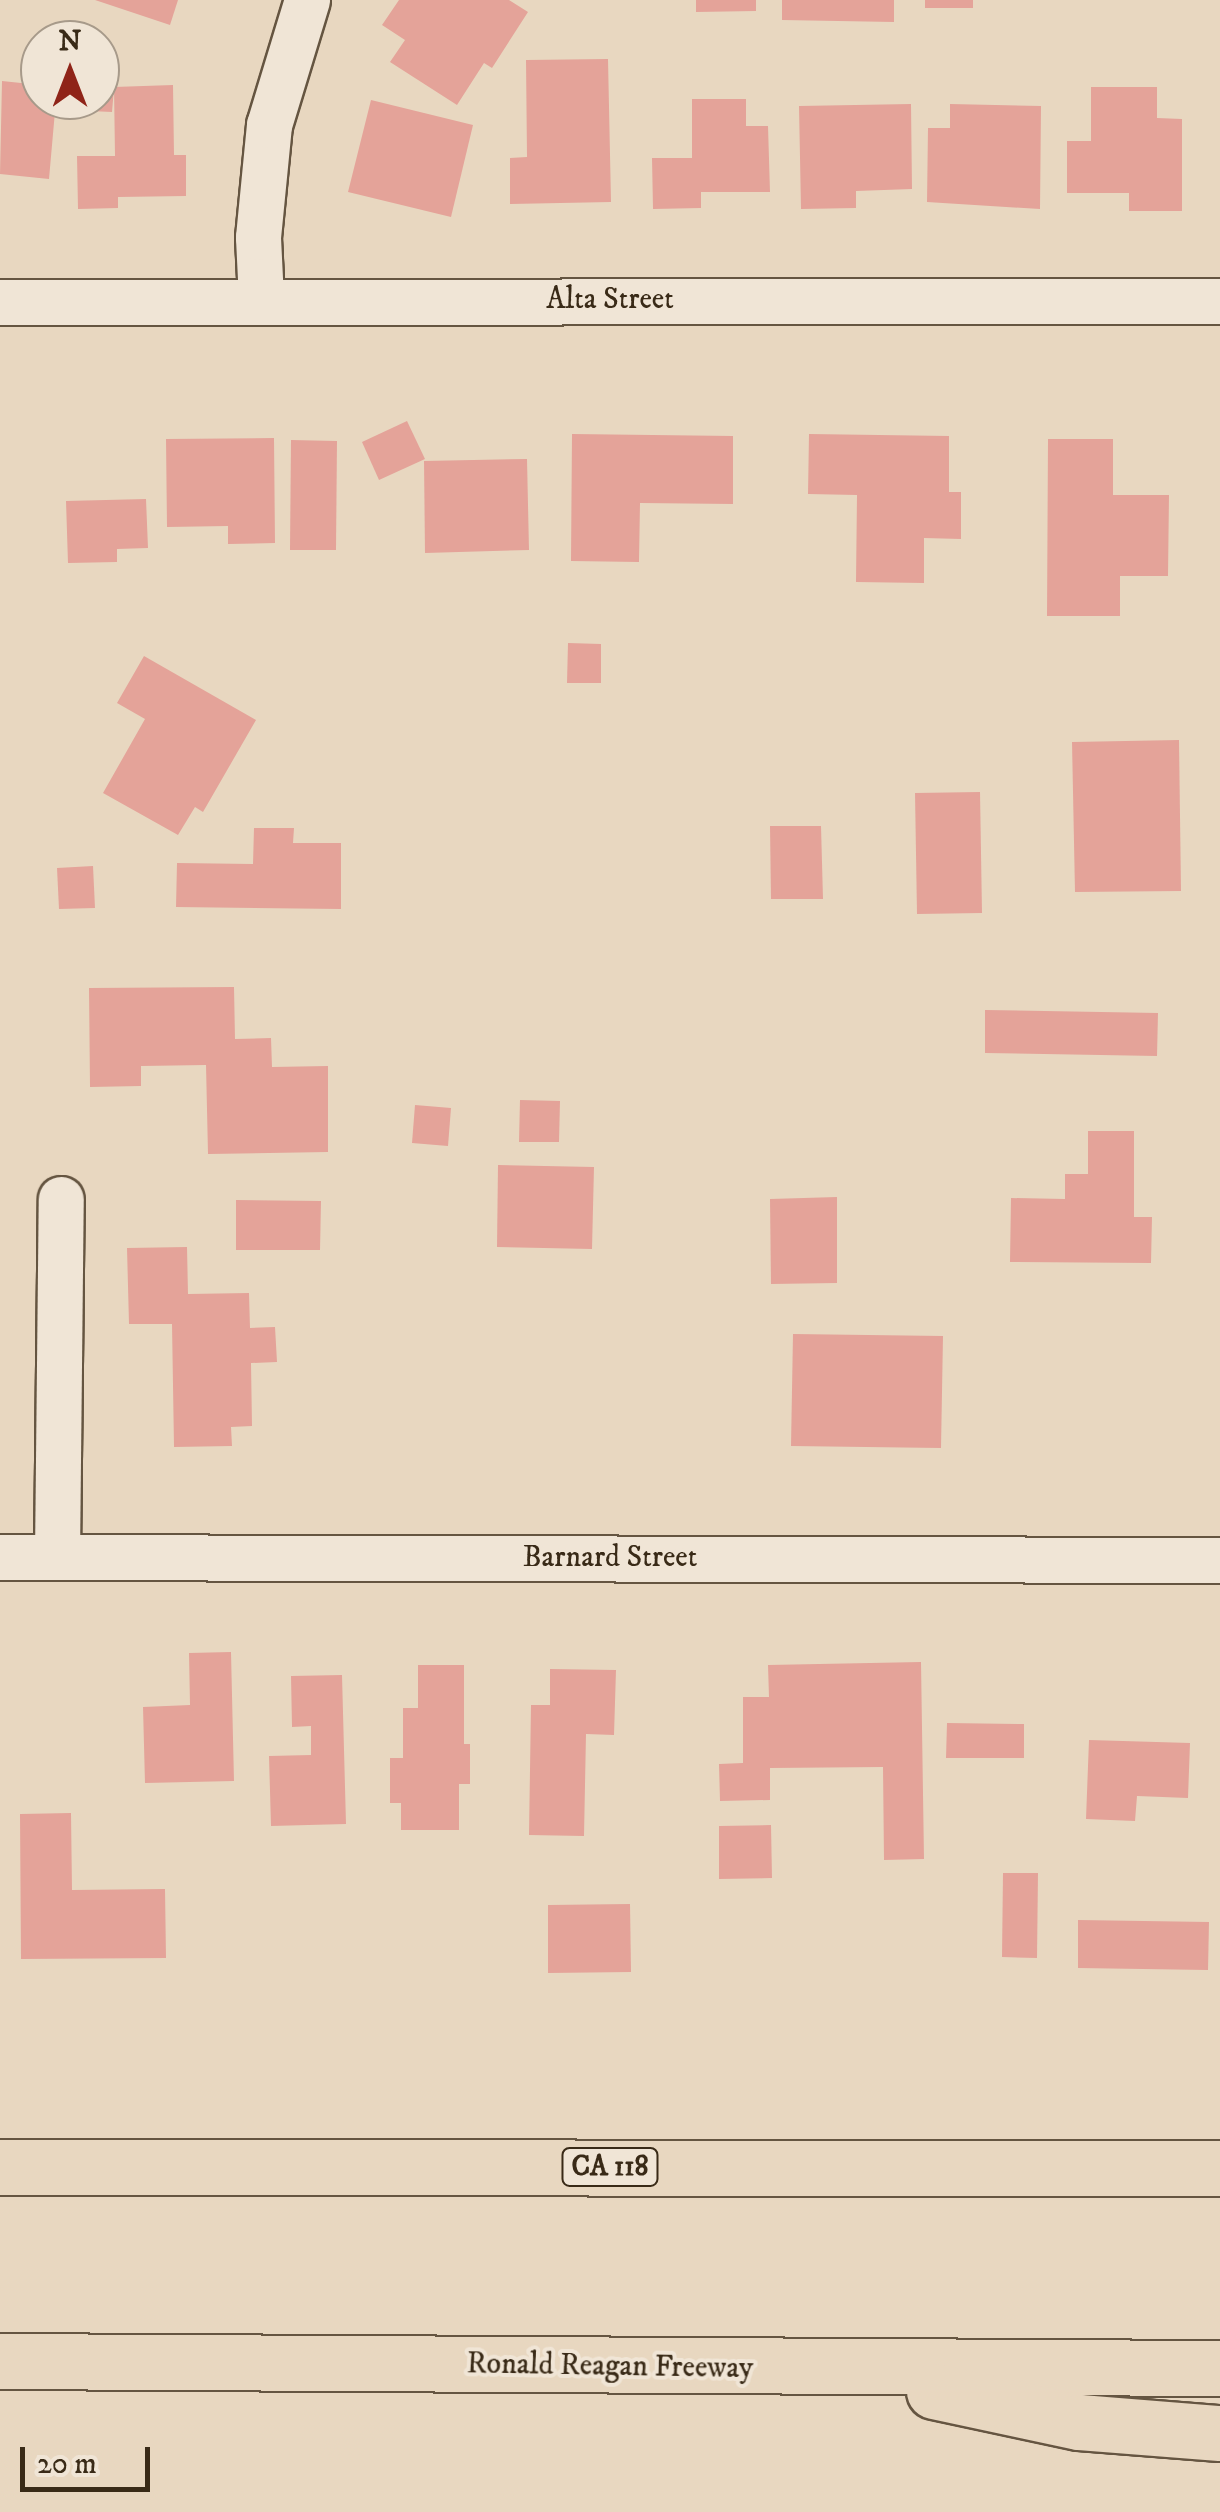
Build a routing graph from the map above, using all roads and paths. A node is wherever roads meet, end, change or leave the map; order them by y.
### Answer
1 (308, 0) edge
2 (261, 299) junction
3 (1220, 301) edge
4 (0, 302) edge
5 (61, 1199) dead end
6 (56, 1556) junction
7 (0, 1557) edge
8 (1220, 1560) edge
9 (0, 2167) edge
10 (1220, 2168) edge
11 (0, 2361) edge
12 (1220, 2368) edge
13 (828, 2369) junction
14 (1220, 2434) edge

1 - 2 street
2 - 3 street, Alta Street
2 - 4 street, Alta Street
5 - 6 street
6 - 7 street, Barnard Street
6 - 8 street, Barnard Street
9 - 10 highway, CA 118
11 - 13 highway, Ronald Reagan Freeway
12 - 13 highway, Ronald Reagan Freeway
13 - 14 highway

